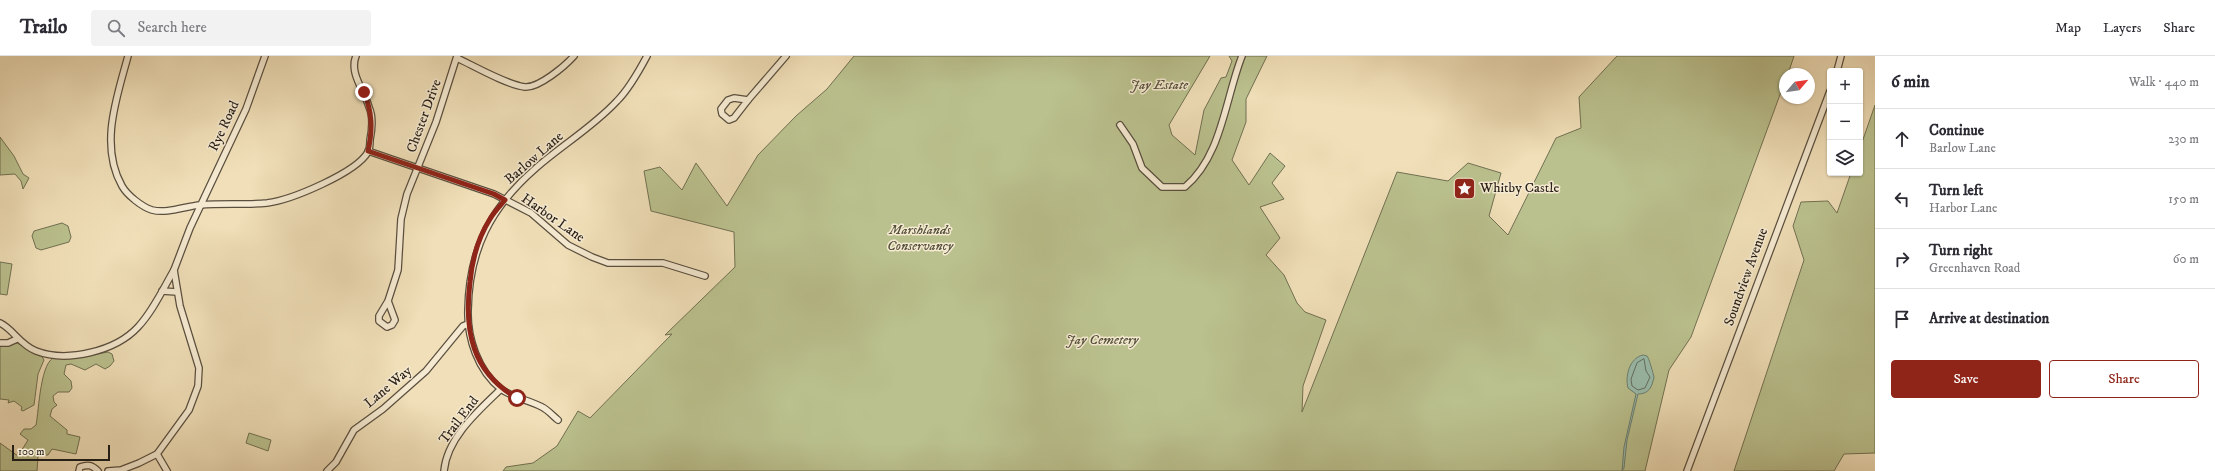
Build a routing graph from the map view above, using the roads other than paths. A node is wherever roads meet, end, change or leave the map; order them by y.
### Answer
1 (128, 56) edge
2 (265, 56) edge
3 (356, 56) edge
4 (574, 56) edge
5 (648, 56) edge
6 (786, 56) edge
7 (1242, 56) edge
8 (1841, 56) edge
9 (457, 57) edge
10 (1838, 68) edge
11 (1827, 99) edge
12 (748, 100) junction
13 (1120, 124) dead end
14 (368, 151) junction
15 (417, 169) junction
16 (505, 200) junction
17 (201, 205) junction
18 (174, 270) junction
19 (705, 276) dead end
20 (162, 291) junction
21 (177, 292) junction
22 (388, 301) dead end
23 (0, 323) edge
24 (468, 324) junction
25 (17, 339) junction
26 (0, 343) edge
27 (501, 388) junction
28 (558, 420) dead end
29 (158, 454) junction
30 (79, 471) edge
31 (98, 471) edge
32 (108, 471) edge
33 (167, 471) edge
34 (327, 471) edge
35 (444, 471) edge
36 (1687, 471) edge

1 - 17 street
2 - 17 street, Rye Road
3 - 14 street
4 - 9 street
5 - 16 street, Barlow Lane
6 - 12 street
7 - 13 street
8 - 10 street
9 - 15 street, Chester Drive
11 - 36 street, Soundview Avenue
12 - 12 street
14 - 15 street, Harbor Lane
14 - 17 street
15 - 16 street, Harbor Lane
15 - 22 street, Chester Drive
16 - 19 street, Harbor Lane
16 - 24 street, Barlow Lane
17 - 18 street, Rye Road
18 - 20 street
18 - 21 street
20 - 21 street
20 - 25 street
21 - 29 street
23 - 25 street
24 - 27 street, Barlow Lane
24 - 34 street, Lane Way
25 - 26 street
27 - 28 street, Barlow Lane
27 - 35 street, Trail End
29 - 32 street
29 - 33 street
30 - 31 street

